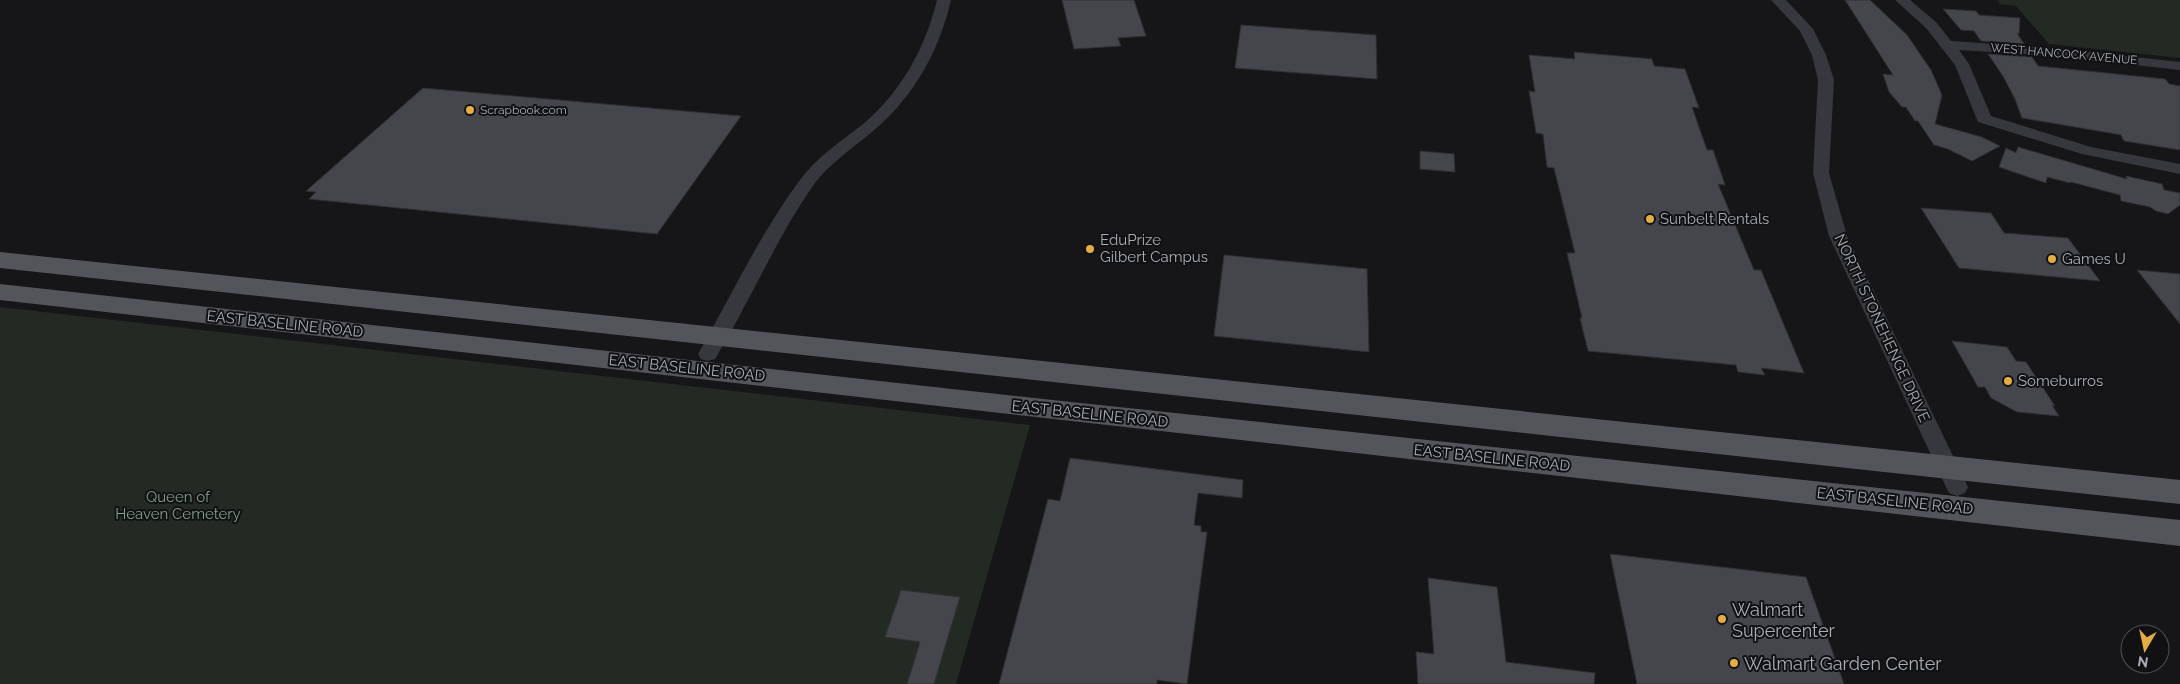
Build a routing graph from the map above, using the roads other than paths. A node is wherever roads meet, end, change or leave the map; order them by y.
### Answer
1 (944, 0) edge
2 (1778, 0) edge
3 (1902, 0) edge
4 (1948, 45) junction
5 (2180, 66) edge
6 (2180, 169) edge
7 (0, 260) edge
8 (0, 292) edge
9 (713, 345) junction
10 (1952, 477) junction
11 (2180, 492) edge
12 (2180, 533) edge

1 - 9 street
2 - 10 street, NORTH STONEHENGE DRIVE
3 - 4 street
4 - 5 street, WEST HANCOCK AVENUE
4 - 6 street
7 - 9 main road
8 - 12 main road, EAST BASELINE ROAD
9 - 10 main road
10 - 11 main road

